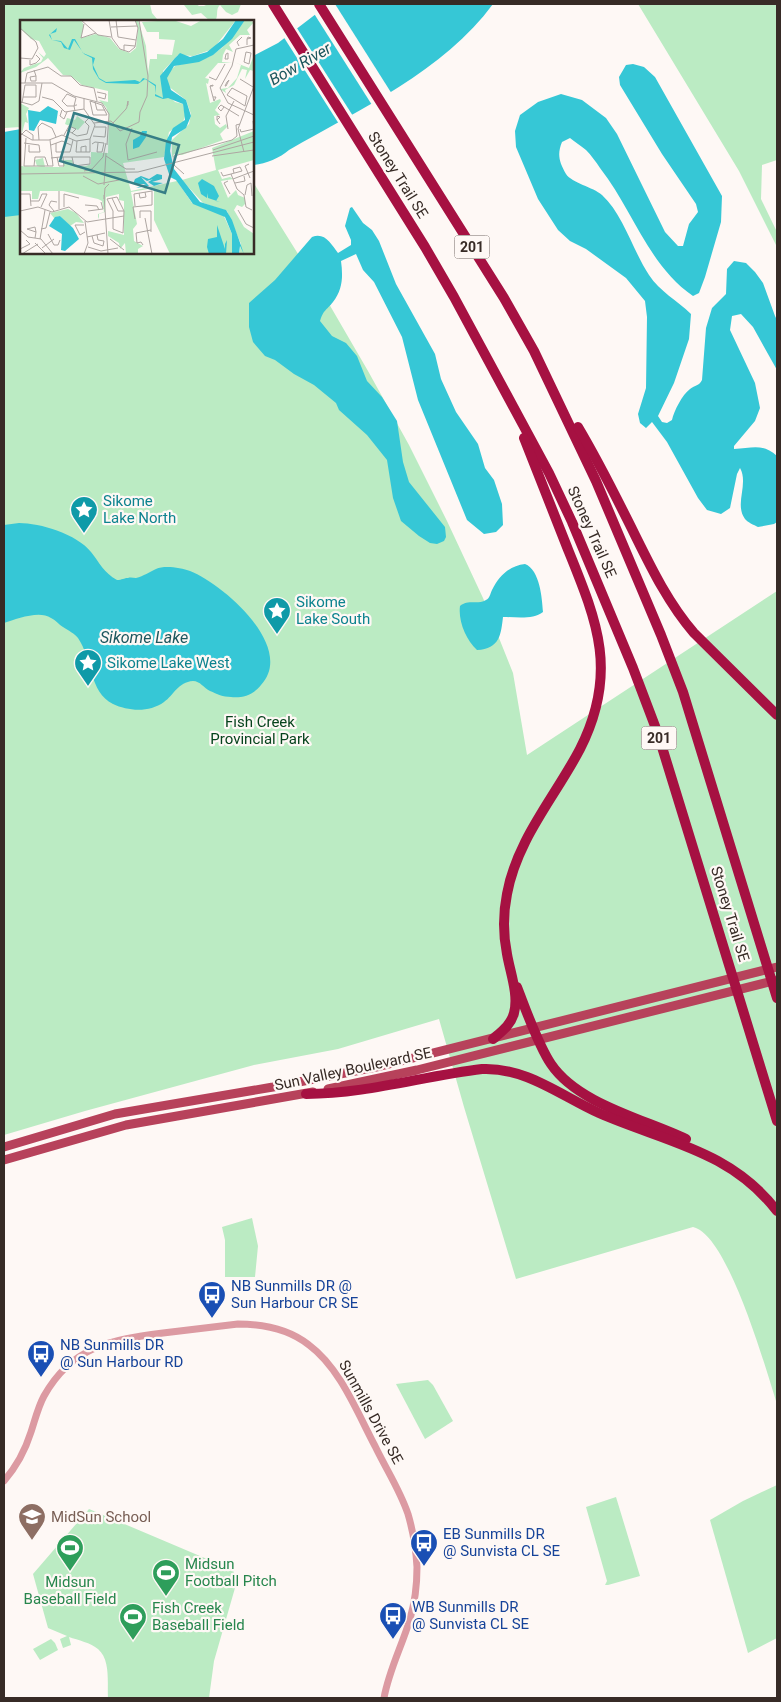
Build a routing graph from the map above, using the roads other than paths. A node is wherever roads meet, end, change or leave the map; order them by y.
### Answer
1 (273, 4) edge
2 (320, 4) edge
3 (534, 350) junction
4 (496, 373) junction
5 (777, 715) edge
6 (509, 965) junction
7 (777, 967) edge
8 (777, 980) edge
9 (777, 998) edge
10 (534, 1028) junction
11 (493, 1039) junction
12 (539, 1040) junction
13 (306, 1094) junction
14 (777, 1120) edge
15 (4, 1146) edge
16 (4, 1160) edge
17 (753, 1184) junction
18 (777, 1211) edge
19 (4, 1481) edge
20 (384, 1698) edge

1 - 4 highway, Stoney Trail SE / 201
2 - 3 highway, Stoney Trail SE / 201
3 - 5 highway
3 - 9 highway, Stoney Trail SE / 201
4 - 6 highway
4 - 14 highway, Stoney Trail SE / 201
6 - 10 highway
6 - 11 highway
7 - 10 main road, Sun Valley Boulevard SE
8 - 12 main road, Sun Valley Boulevard SE
10 - 11 main road, Sun Valley Boulevard SE
10 - 12 highway
11 - 15 main road, Sun Valley Boulevard SE
12 - 13 main road, Sun Valley Boulevard SE
12 - 17 highway
13 - 16 main road, Sun Valley Boulevard SE
13 - 17 highway
17 - 18 highway
19 - 20 street, Sunmills Drive SE

